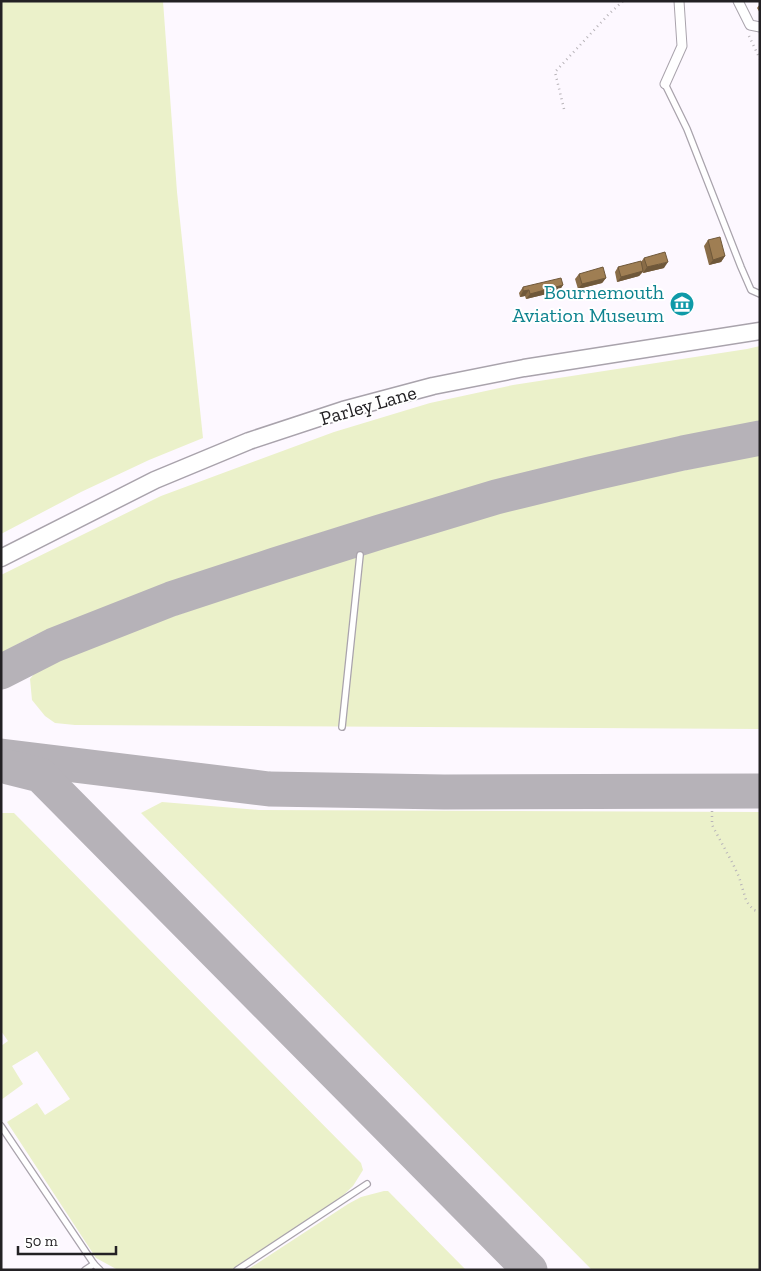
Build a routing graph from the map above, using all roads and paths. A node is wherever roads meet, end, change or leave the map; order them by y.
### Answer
1 (623, 1) edge
2 (679, 1) edge
3 (738, 1) edge
4 (753, 29) edge
5 (760, 59) edge
6 (665, 84) joint
7 (564, 109) dead end
8 (760, 294) edge
9 (760, 331) edge
10 (360, 555) dead end
11 (1, 558) edge
12 (342, 727) dead end
13 (712, 811) dead end
14 (760, 912) edge
15 (1, 1126) edge
16 (367, 1184) dead end
17 (94, 1264) junction
18 (85, 1270) edge
19 (100, 1270) edge
20 (237, 1270) edge

1 - 7 path
2 - 6 street
3 - 4 street
4 - 5 path
6 - 8 lane
9 - 11 main road, Parley Lane
10 - 12 lane
13 - 14 path
15 - 17 lane
16 - 20 lane
17 - 18 lane
17 - 19 lane

